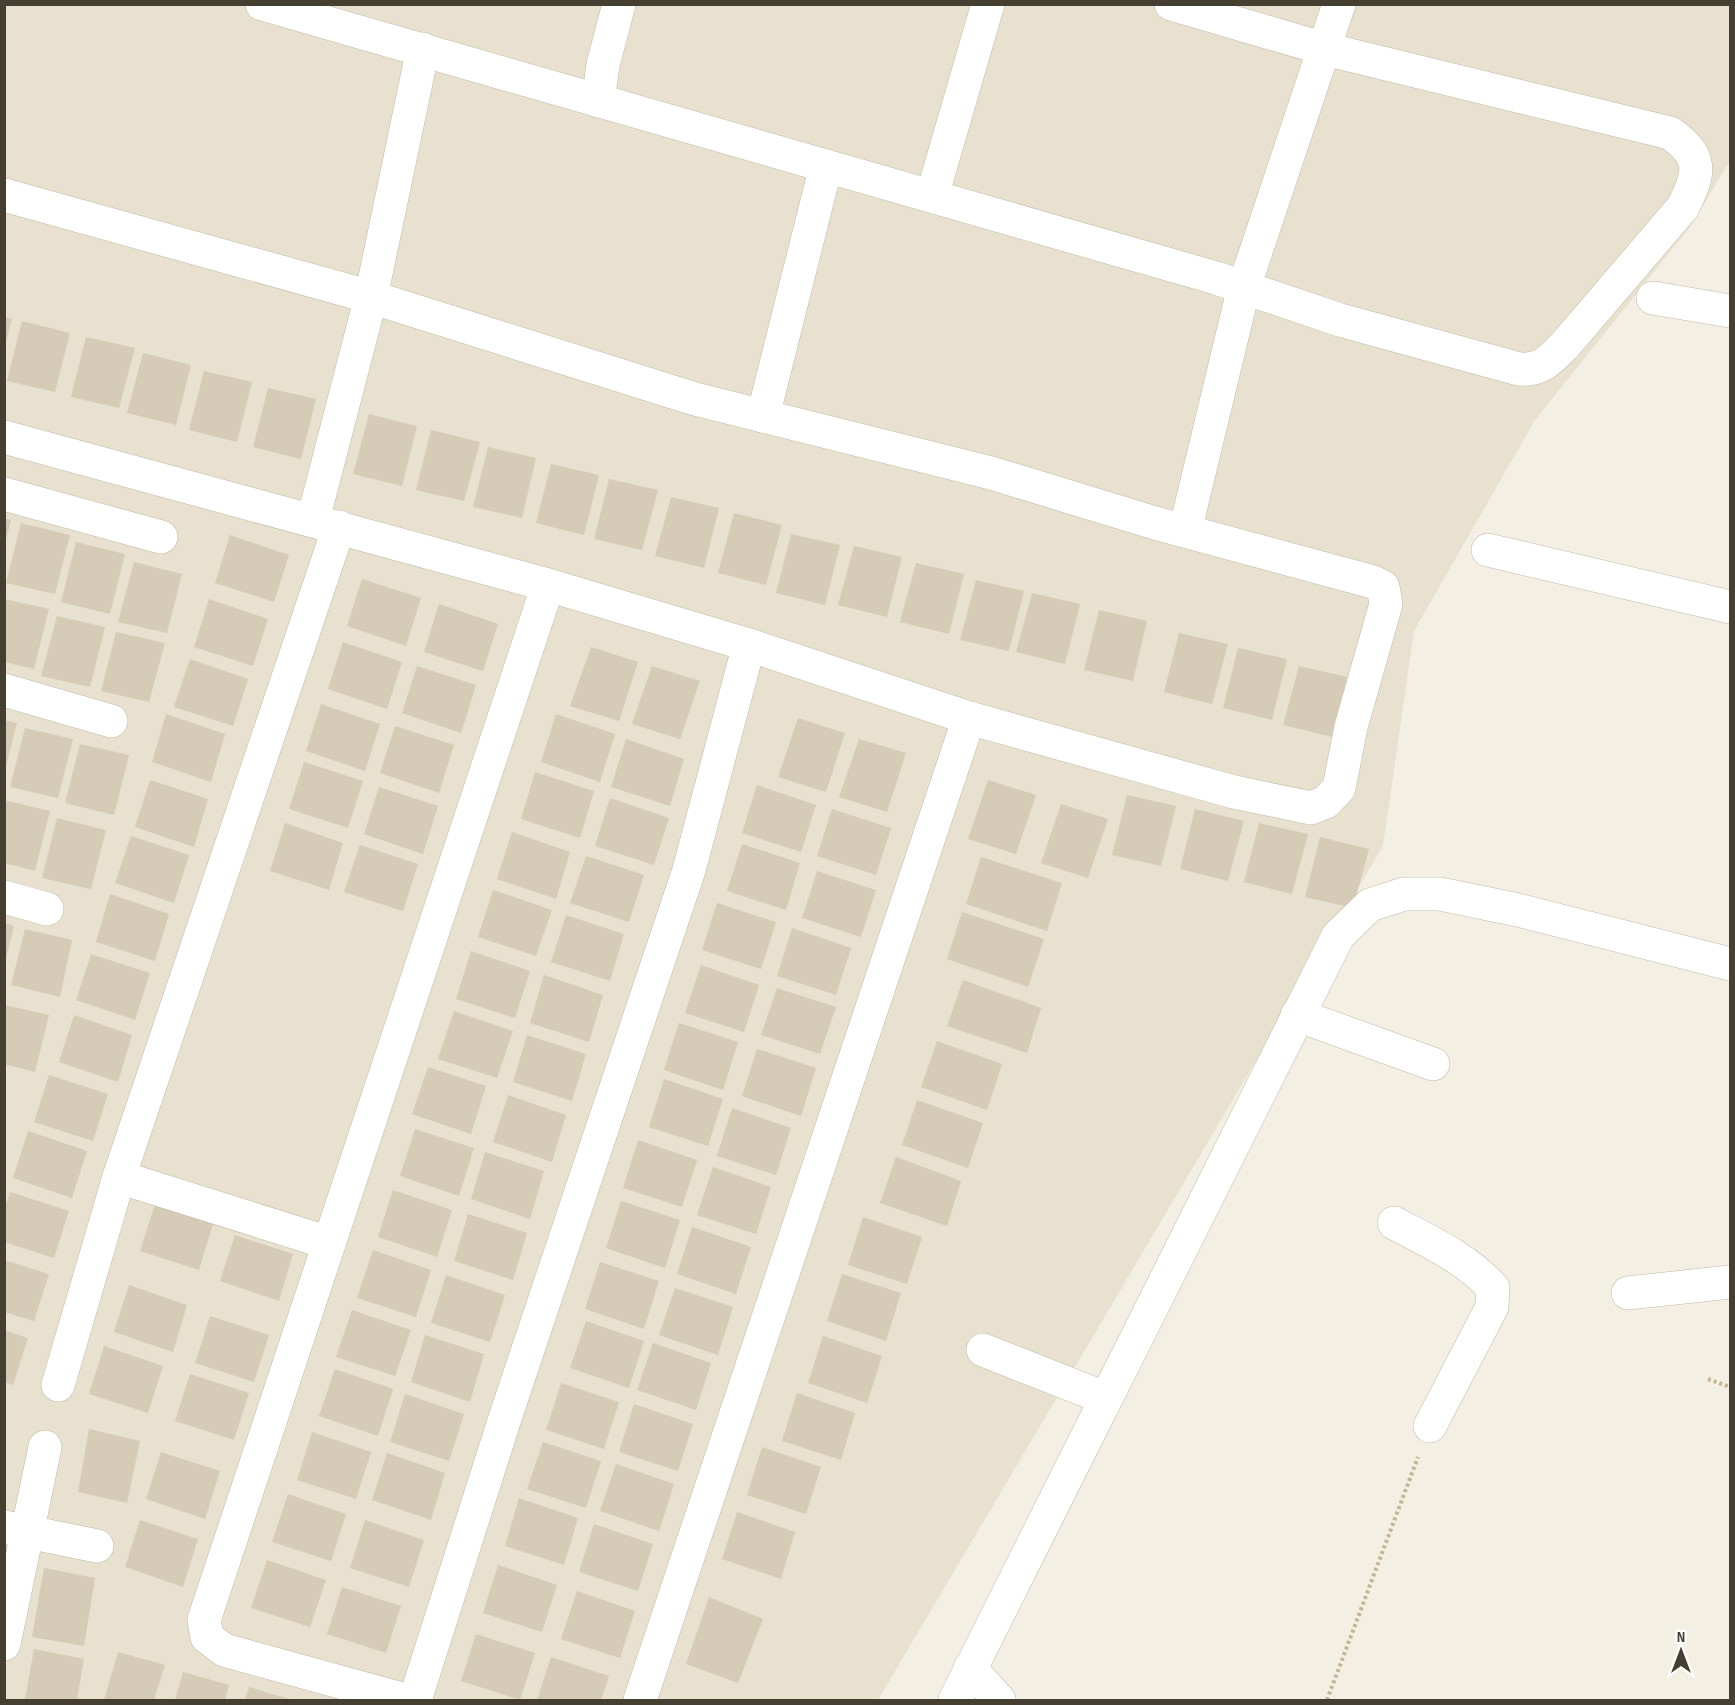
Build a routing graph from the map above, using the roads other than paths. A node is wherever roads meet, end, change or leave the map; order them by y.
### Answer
1 (262, 4) edge
2 (619, 4) edge
3 (988, 4) edge
4 (1170, 4) edge
5 (1339, 4) edge
6 (362, 17) edge
7 (423, 49) junction
8 (1325, 49) junction
9 (598, 101) junction
10 (826, 166) junction
11 (4, 195) edge
12 (932, 196) junction
13 (1244, 287) junction
14 (371, 297) junction
15 (1653, 298) dead end
16 (1731, 311) edge
17 (762, 416) junction
18 (4, 438) edge
19 (4, 494) edge
20 (326, 524) junction
21 (1185, 531) junction
22 (161, 537) dead end
23 (1488, 550) dead end
24 (548, 585) junction
25 (1731, 607) edge
26 (750, 645) junction
27 (4, 690) edge
28 (969, 718) junction
29 (111, 721) dead end
30 (4, 897) edge
31 (48, 909) dead end
32 (1731, 964) edge
33 (1297, 1015) junction
34 (1433, 1064) dead end
35 (119, 1177) junction
36 (1394, 1223) dead end
37 (329, 1243) junction
38 (1731, 1282) edge
39 (1628, 1293) dead end
40 (984, 1350) dead end
41 (58, 1384) dead end
42 (1105, 1398) junction
43 (1430, 1426) road end
44 (45, 1447) dead end
45 (15, 1529) edge
46 (97, 1546) dead end
47 (4, 1644) edge
48 (970, 1668) junction
49 (405, 1701) edge
50 (415, 1701) edge
51 (640, 1701) edge
52 (954, 1701) edge
53 (999, 1701) edge

1 - 6 street
2 - 9 street
3 - 12 street
4 - 8 street
5 - 8 street
6 - 7 street
7 - 9 street
7 - 14 street
8 - 13 street
8 - 13 street
9 - 10 street
10 - 12 street
10 - 17 street
11 - 14 street
12 - 13 street
13 - 21 street
14 - 17 street
14 - 20 street
15 - 16 street
17 - 21 street
18 - 20 street
19 - 22 street
20 - 24 street
20 - 35 street
21 - 28 street
23 - 25 street
24 - 26 street
24 - 37 street
26 - 28 street
26 - 50 street
27 - 29 street
28 - 51 street
30 - 31 street
32 - 33 street
33 - 34 street
33 - 42 street
35 - 37 street
35 - 41 street
36 - 43 street
37 - 49 street
38 - 39 street
40 - 42 street
42 - 48 street
44 - 45 street
45 - 46 street
45 - 47 street
48 - 52 street
48 - 53 street

